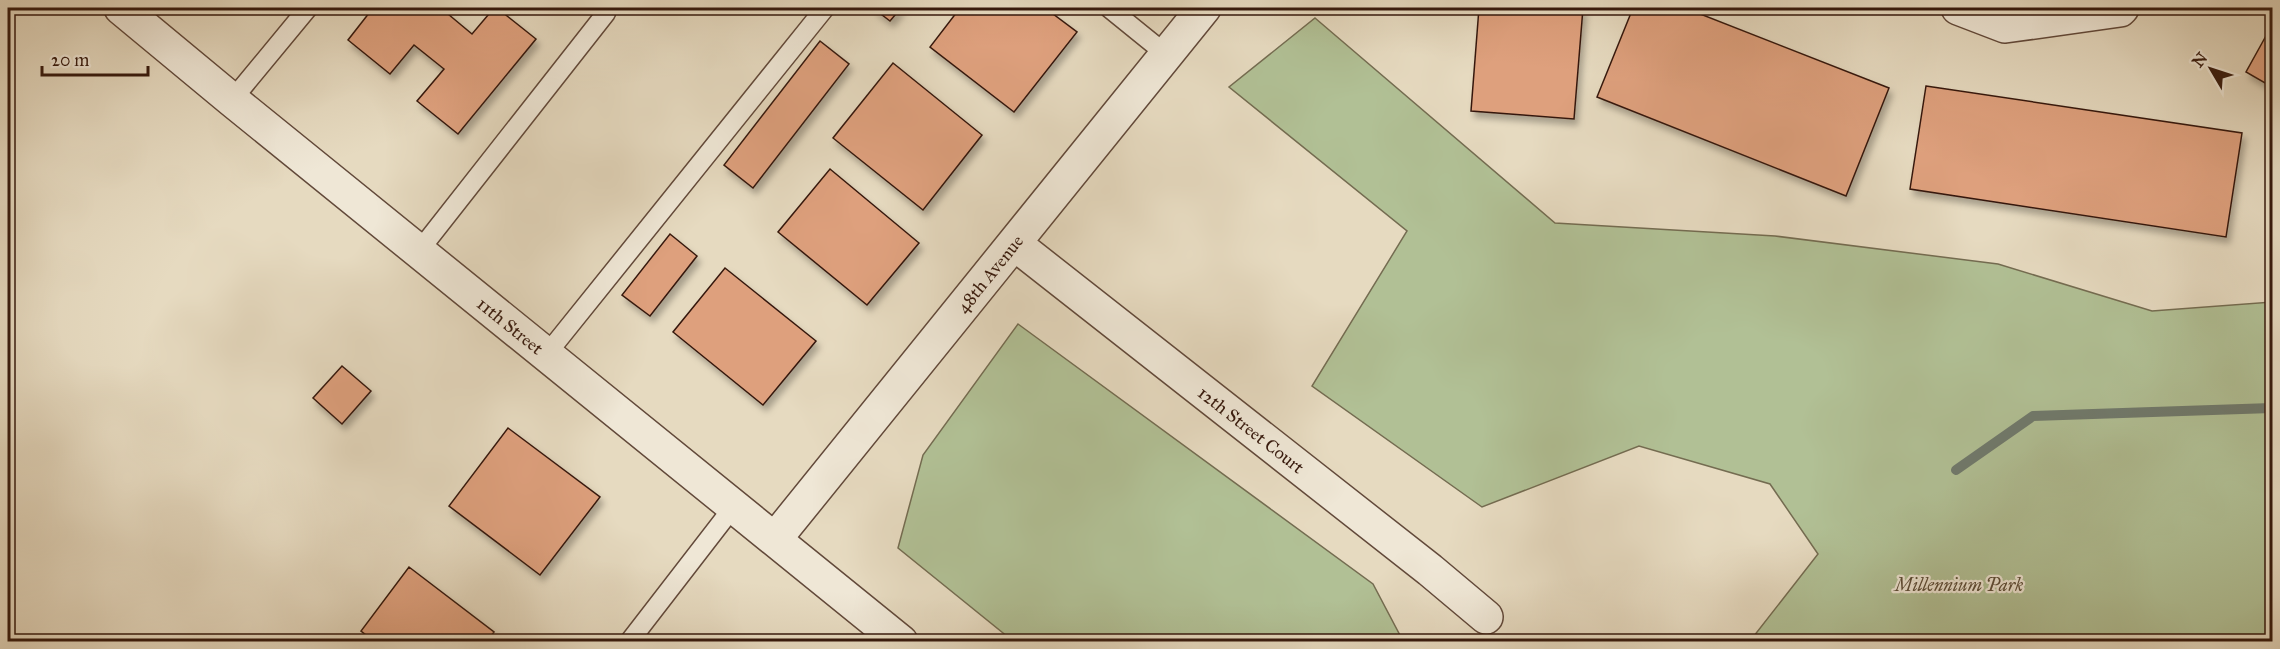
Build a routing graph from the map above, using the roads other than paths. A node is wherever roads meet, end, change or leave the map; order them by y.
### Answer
1 (121, 8) edge
2 (308, 8) edge
3 (599, 8) edge
4 (825, 8) edge
5 (1108, 8) edge
6 (1204, 8) edge
7 (1958, 8) edge
8 (2122, 8) edge
9 (1167, 55) junction
10 (232, 100) junction
11 (1015, 244) junction
12 (419, 251) junction
13 (546, 355) junction
14 (734, 506) junction
15 (775, 539) junction
16 (1486, 617) dead end
17 (629, 642) edge
18 (901, 642) edge

1 - 10 street, 11th Street
2 - 10 lane
3 - 12 lane
4 - 13 lane
5 - 9 lane
6 - 9 street, 48th Avenue
7 - 8 street
9 - 11 street, 48th Avenue
10 - 12 street, 11th Street
11 - 15 street, 48th Avenue
11 - 16 street, 12th Street Court
12 - 13 street, 11th Street
13 - 14 street, 11th Street
14 - 15 street, 11th Street
14 - 17 lane
15 - 18 street, 11th Street

